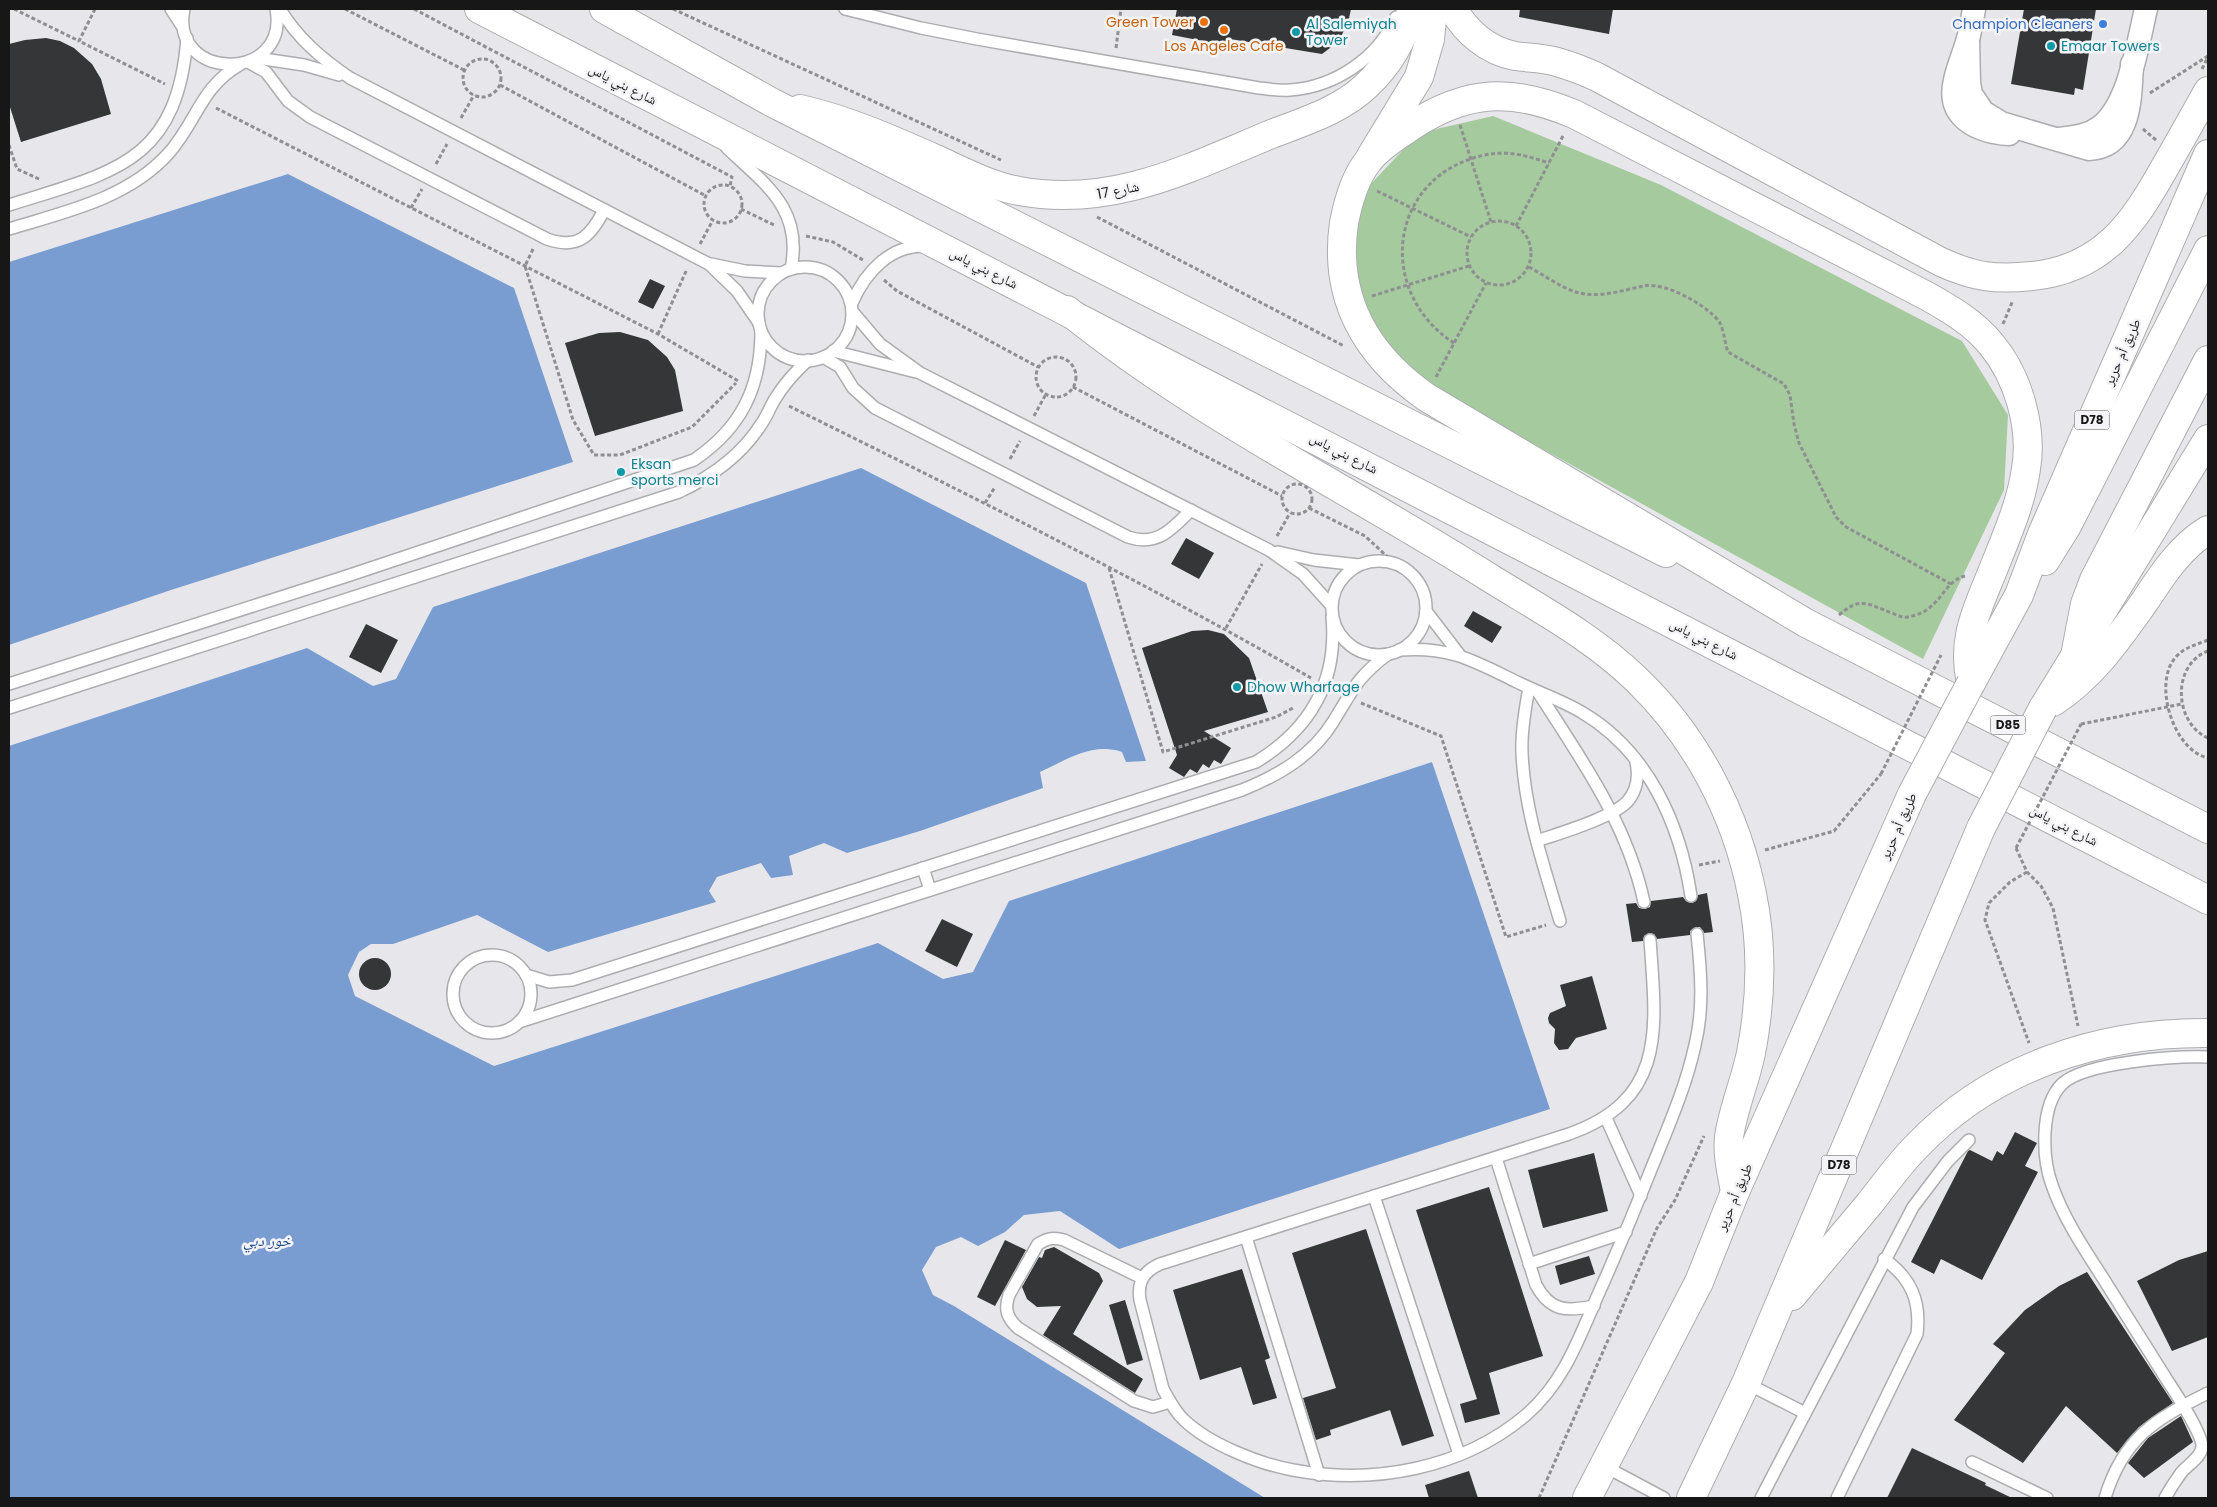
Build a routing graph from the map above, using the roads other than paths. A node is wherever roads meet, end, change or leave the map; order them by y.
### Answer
1 (171, 9) edge
2 (184, 9) edge
3 (278, 9) edge
4 (479, 9) edge
5 (604, 9) edge
6 (845, 9) edge
7 (1400, 9) edge
8 (1412, 9) edge
9 (1433, 9) edge
10 (1453, 9) edge
11 (1974, 9) edge
12 (2146, 9) edge
13 (185, 34) junction
14 (249, 62) junction
15 (2132, 64) junction
16 (350, 78) junction
17 (2204, 82) edge
18 (773, 103) junction
19 (702, 124) junction
20 (2048, 138) junction
21 (2208, 154) edge
22 (1362, 171) junction
23 (9, 205) edge
24 (604, 210) junction
25 (9, 229) edge
26 (942, 246) junction
27 (2208, 250) edge
28 (709, 264) junction
29 (786, 271) junction
30 (852, 307) junction
31 (1067, 310) junction
32 (760, 327) junction
33 (828, 354) junction
34 (808, 360) junction
35 (2208, 360) edge
36 (920, 373) junction
37 (2208, 439) edge
38 (1191, 510) junction
39 (2208, 530) edge
40 (1269, 550) junction
41 (1359, 564) junction
42 (347, 576) junction
43 (354, 596) junction
44 (2019, 596) junction
45 (1332, 605) junction
46 (1426, 612) junction
47 (1332, 617) junction
48 (1813, 627) junction
49 (1399, 650) junction
50 (1388, 654) junction
51 (1459, 654) junction
52 (2075, 656) junction
53 (1971, 683) junction
54 (9, 684) edge
55 (1534, 690) junction
56 (9, 708) edge
57 (2043, 708) junction
58 (1636, 761) junction
59 (1612, 812) junction
60 (2208, 828) edge
61 (1538, 842) junction
62 (923, 868) junction
63 (930, 890) junction
64 (1691, 896) dead end
65 (2208, 900) edge
66 (1644, 902) dead end
67 (1560, 921) road end
68 (1697, 934) dead end
69 (1650, 940) dead end
70 (526, 974) junction
71 (519, 1022) junction
72 (2208, 1033) edge
73 (2208, 1057) edge
74 (1606, 1118) junction
75 (1970, 1140) dead end
76 (1496, 1158) junction
77 (1735, 1192) junction
78 (1374, 1196) junction
79 (1640, 1196) junction
80 (1626, 1232) junction
81 (1246, 1237) junction
82 (1884, 1259) junction
83 (1529, 1264) junction
84 (1142, 1278) junction
85 (1594, 1306) junction
86 (1774, 1319) junction
87 (1746, 1383) junction
88 (2208, 1392) edge
89 (1170, 1402) junction
90 (2183, 1405) junction
91 (1805, 1413) junction
92 (1459, 1454) junction
93 (1972, 1462) dead end
94 (1604, 1466) junction
95 (1319, 1475) junction
96 (1587, 1498) edge
97 (1664, 1498) edge
98 (1691, 1498) edge
99 (1761, 1498) edge
100 (1837, 1498) edge
101 (2047, 1498) edge
102 (2105, 1498) edge
103 (2165, 1498) edge

1 - 13 lane
2 - 13 lane
3 - 14 lane
3 - 16 lane
4 - 19 main road, شارع بني ياس
5 - 18 main road, D85
6 - 7 lane
8 - 18 main road, شارع 17
9 - 22 main road
10 - 17 main road
11 - 20 street
12 - 15 street
13 - 14 lane
13 - 23 lane
14 - 16 lane
14 - 24 lane
14 - 25 lane
15 - 20 street
15 - 20 street
16 - 24 lane
18 - 48 main road, D85
19 - 26 main road, شارع بني ياس
19 - 29 lane
21 - 44 main road, طريق أم حرير / D78
22 - 48 main road
22 - 53 main road
24 - 28 lane
26 - 30 lane
26 - 31 main road, شارع بني ياس
27 - 44 main road
28 - 29 lane
28 - 32 lane
29 - 30 lane
29 - 32 lane
30 - 33 lane
30 - 36 lane
31 - 65 main road, شارع بني ياس
31 - 77 main road
32 - 34 lane
32 - 42 lane
33 - 34 lane
33 - 36 lane
33 - 38 lane
34 - 43 lane
35 - 52 main road
36 - 38 lane
37 - 52 main road, D78
38 - 40 lane
39 - 57 main road
40 - 41 lane
40 - 45 lane
41 - 45 lane
41 - 46 lane
42 - 43 lane
42 - 54 lane
43 - 56 lane
44 - 53 main road, طريق أم حرير / D78
45 - 47 lane
46 - 49 lane
46 - 51 lane
47 - 50 lane
47 - 62 lane
48 - 60 main road, D85
49 - 50 lane
49 - 51 lane
50 - 63 lane
51 - 55 lane
52 - 57 main road, D78
53 - 77 main road, طريق أم حرير / D78, bridge
55 - 58 lane
55 - 59 lane
55 - 61 lane
57 - 86 main road, D78, bridge
58 - 59 lane
58 - 64 lane
59 - 61 lane
59 - 66 lane
61 - 67 lane
62 - 63 lane
62 - 70 lane
63 - 71 lane
68 - 79 lane
69 - 74 lane
70 - 71 lane
70 - 71 lane
72 - 86 main road
73 - 90 lane
74 - 76 lane
74 - 79 lane
75 - 82 lane
76 - 78 lane
76 - 83 lane
77 - 94 main road, طريق أم حرير / D78
78 - 81 lane
78 - 92 lane
79 - 80 lane
80 - 83 lane
80 - 85 lane
81 - 84 lane
81 - 95 lane
82 - 91 lane
82 - 100 lane
83 - 85 lane
84 - 89 lane
84 - 89 lane
85 - 92 lane
86 - 87 main road, D78
87 - 91 lane
87 - 98 main road, D78
88 - 90 lane
89 - 95 lane
90 - 102 lane
90 - 103 lane
91 - 99 lane
92 - 95 lane
93 - 101 lane
94 - 96 main road, طريق أم حرير / D78
94 - 97 lane

